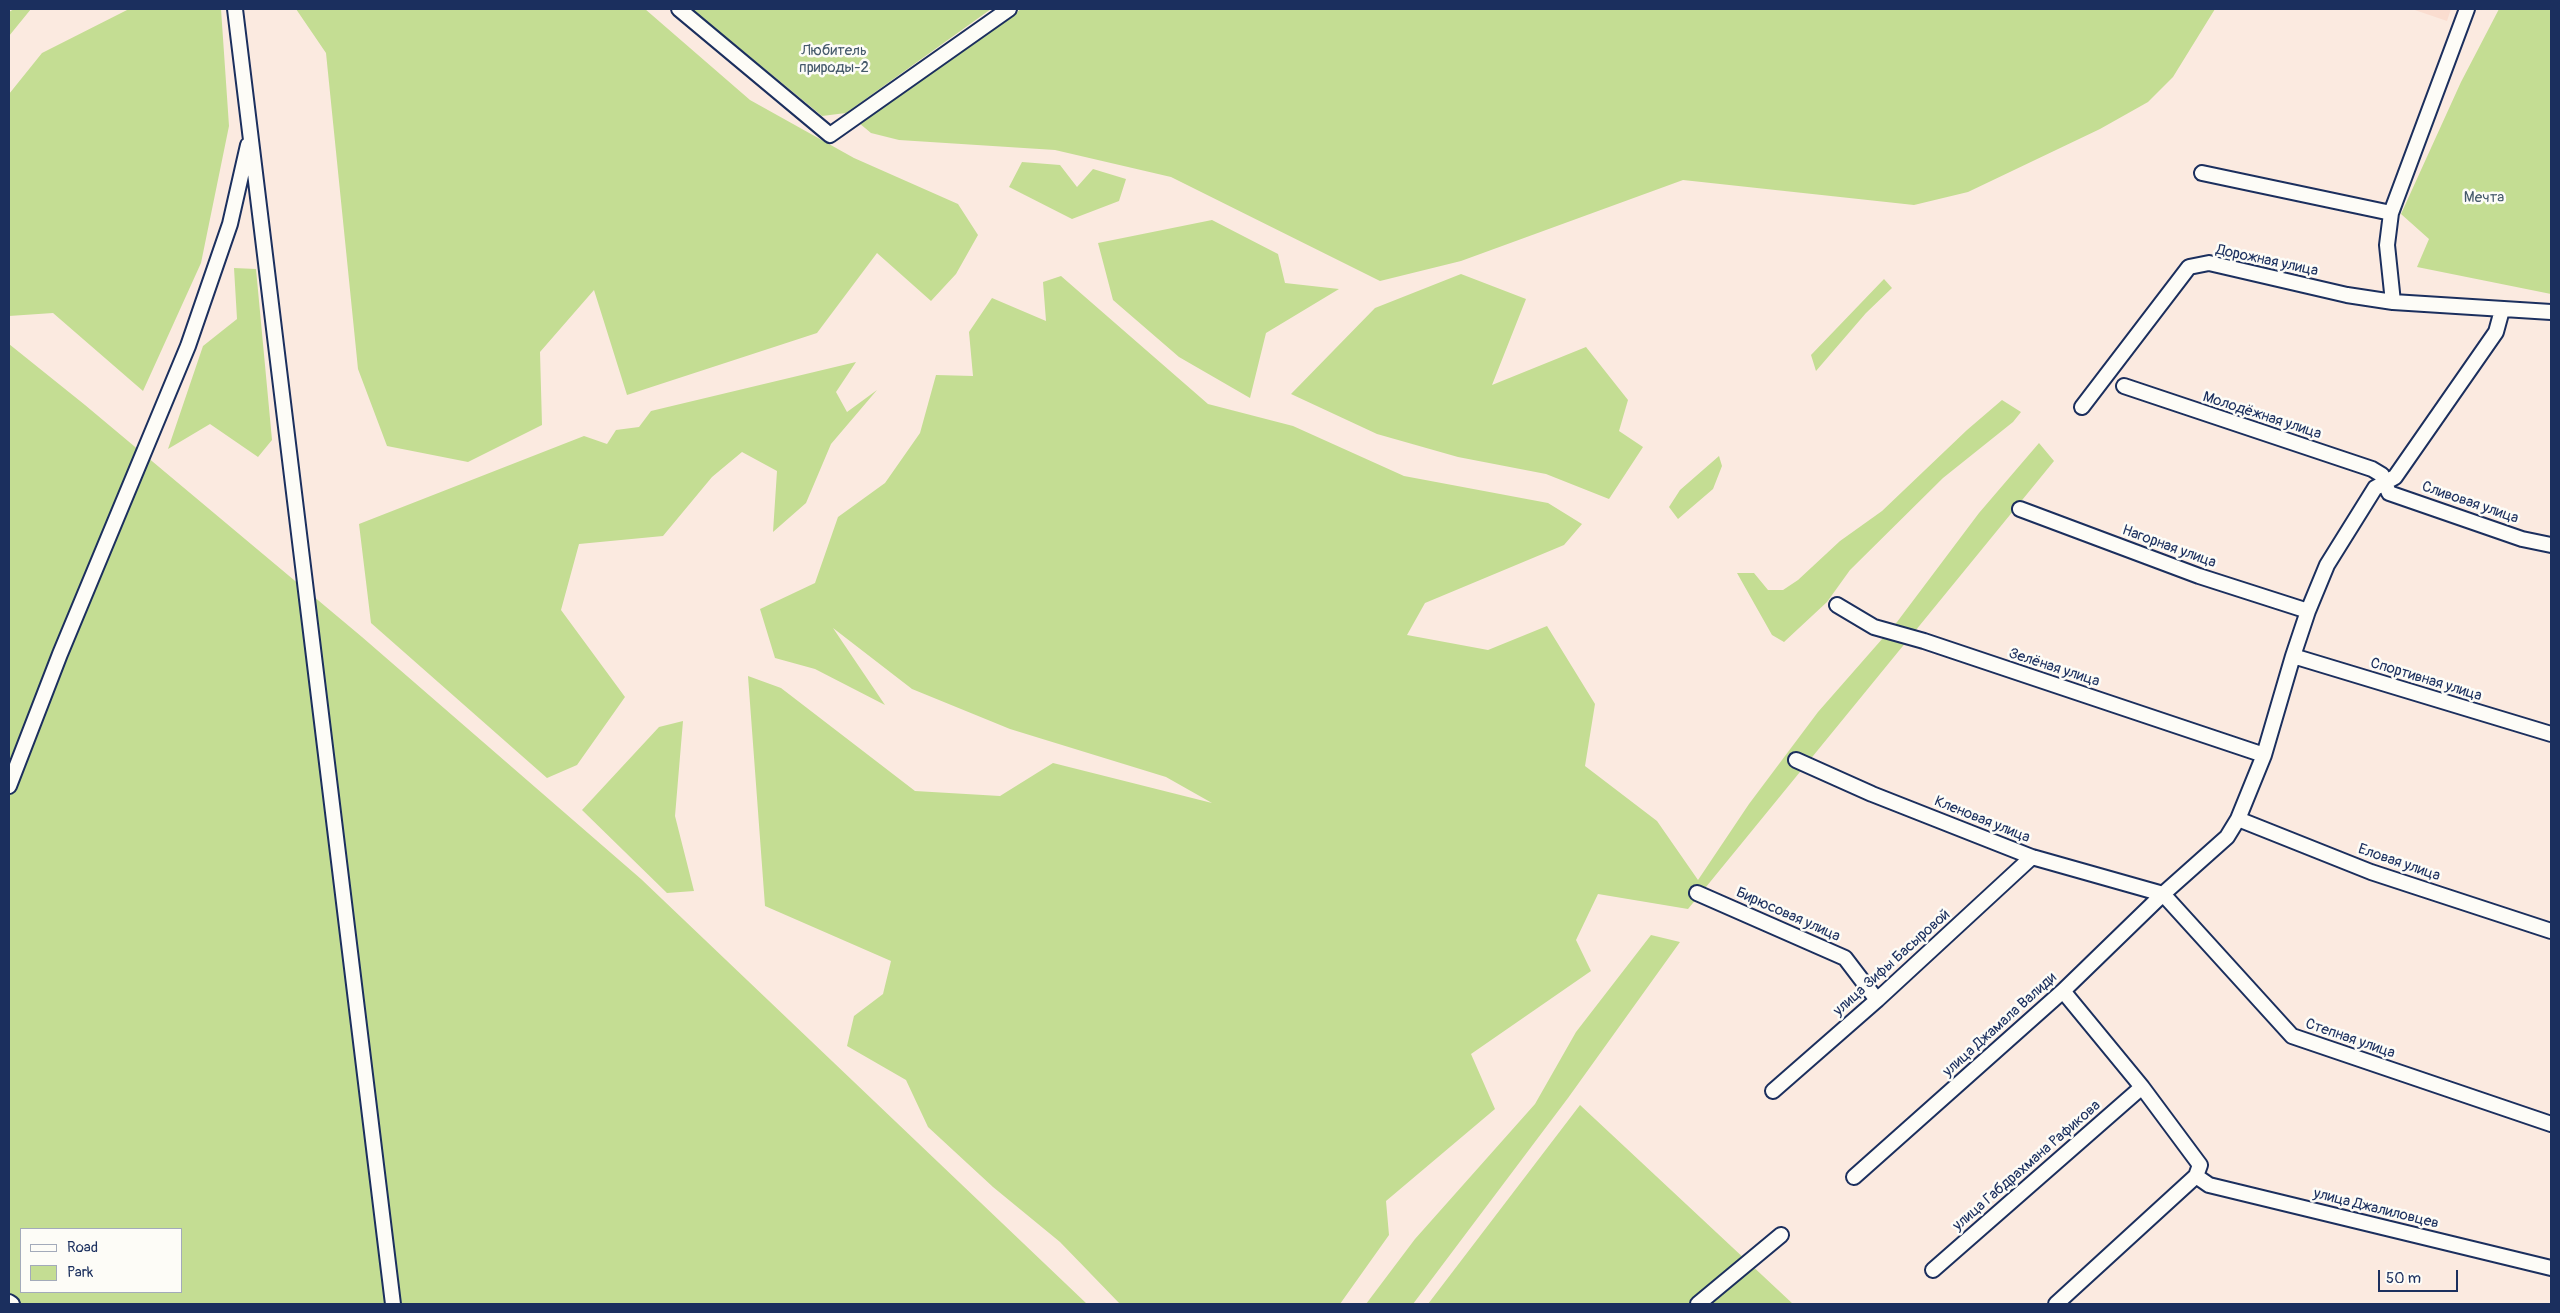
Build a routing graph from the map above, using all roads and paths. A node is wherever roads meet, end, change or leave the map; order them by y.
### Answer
1 (235, 9) edge
2 (679, 9) edge
3 (1009, 9) edge
4 (2467, 9) edge
5 (250, 135) junction
6 (2202, 173) dead end
7 (2391, 213) junction
8 (2393, 302) junction
9 (2502, 310) junction
10 (2551, 312) edge
11 (2124, 386) dead end
12 (2082, 407) dead end
13 (2385, 483) junction
14 (2020, 509) dead end
15 (2551, 545) edge
16 (1837, 605) dead end
17 (2308, 610) junction
18 (2293, 656) junction
19 (2551, 734) edge
20 (2264, 755) junction
21 (1796, 760) dead end
22 (9, 786) edge
23 (2238, 819) junction
24 (2032, 857) junction
25 (1697, 893) dead end
26 (2163, 894) junction
27 (2551, 931) edge
28 (2064, 991) junction
29 (1877, 1000) junction
30 (2142, 1087) junction
31 (1773, 1092) dead end
32 (2551, 1124) edge
33 (2196, 1176) junction
34 (1854, 1177) dead end
35 (1781, 1235) dead end
36 (2551, 1268) edge
37 (1933, 1270) dead end
38 (393, 1304) edge
39 (1698, 1304) edge
40 (2056, 1304) edge

1 - 5 street
2 - 3 street
4 - 7 street
5 - 22 street
5 - 38 street
6 - 7 street
7 - 8 street
8 - 9 street, Дорожная улица
8 - 12 street, Дорожная улица
9 - 10 street, Дорожная улица
9 - 13 street, улица Джамала Валиди
11 - 13 street, Молодёжная улица
13 - 15 street, Сливовая улица
13 - 17 street, улица Джамала Валиди
14 - 17 street, Нагорная улица
16 - 20 street, Зелёная улица
17 - 18 street, улица Джамала Валиди
18 - 19 street, Спортивная улица
18 - 20 street, улица Джамала Валиди
20 - 23 street, улица Джамала Валиди
21 - 24 street, Кленовая улица
23 - 26 street, улица Джамала Валиди
23 - 27 street, Еловая улица
24 - 26 street, Кленовая улица
24 - 29 street, улица Зифы Басыровой
25 - 29 street, Бирюсовая улица
26 - 28 street, улица Джамала Валиди
26 - 32 street, Степная улица
28 - 30 street
28 - 34 street, улица Джамала Валиди
29 - 31 street, улица Зифы Басыровой
30 - 33 street
30 - 37 street, улица Габдрахмана Рафикова
33 - 36 street, улица Джалиловцев
33 - 40 street
35 - 39 street

